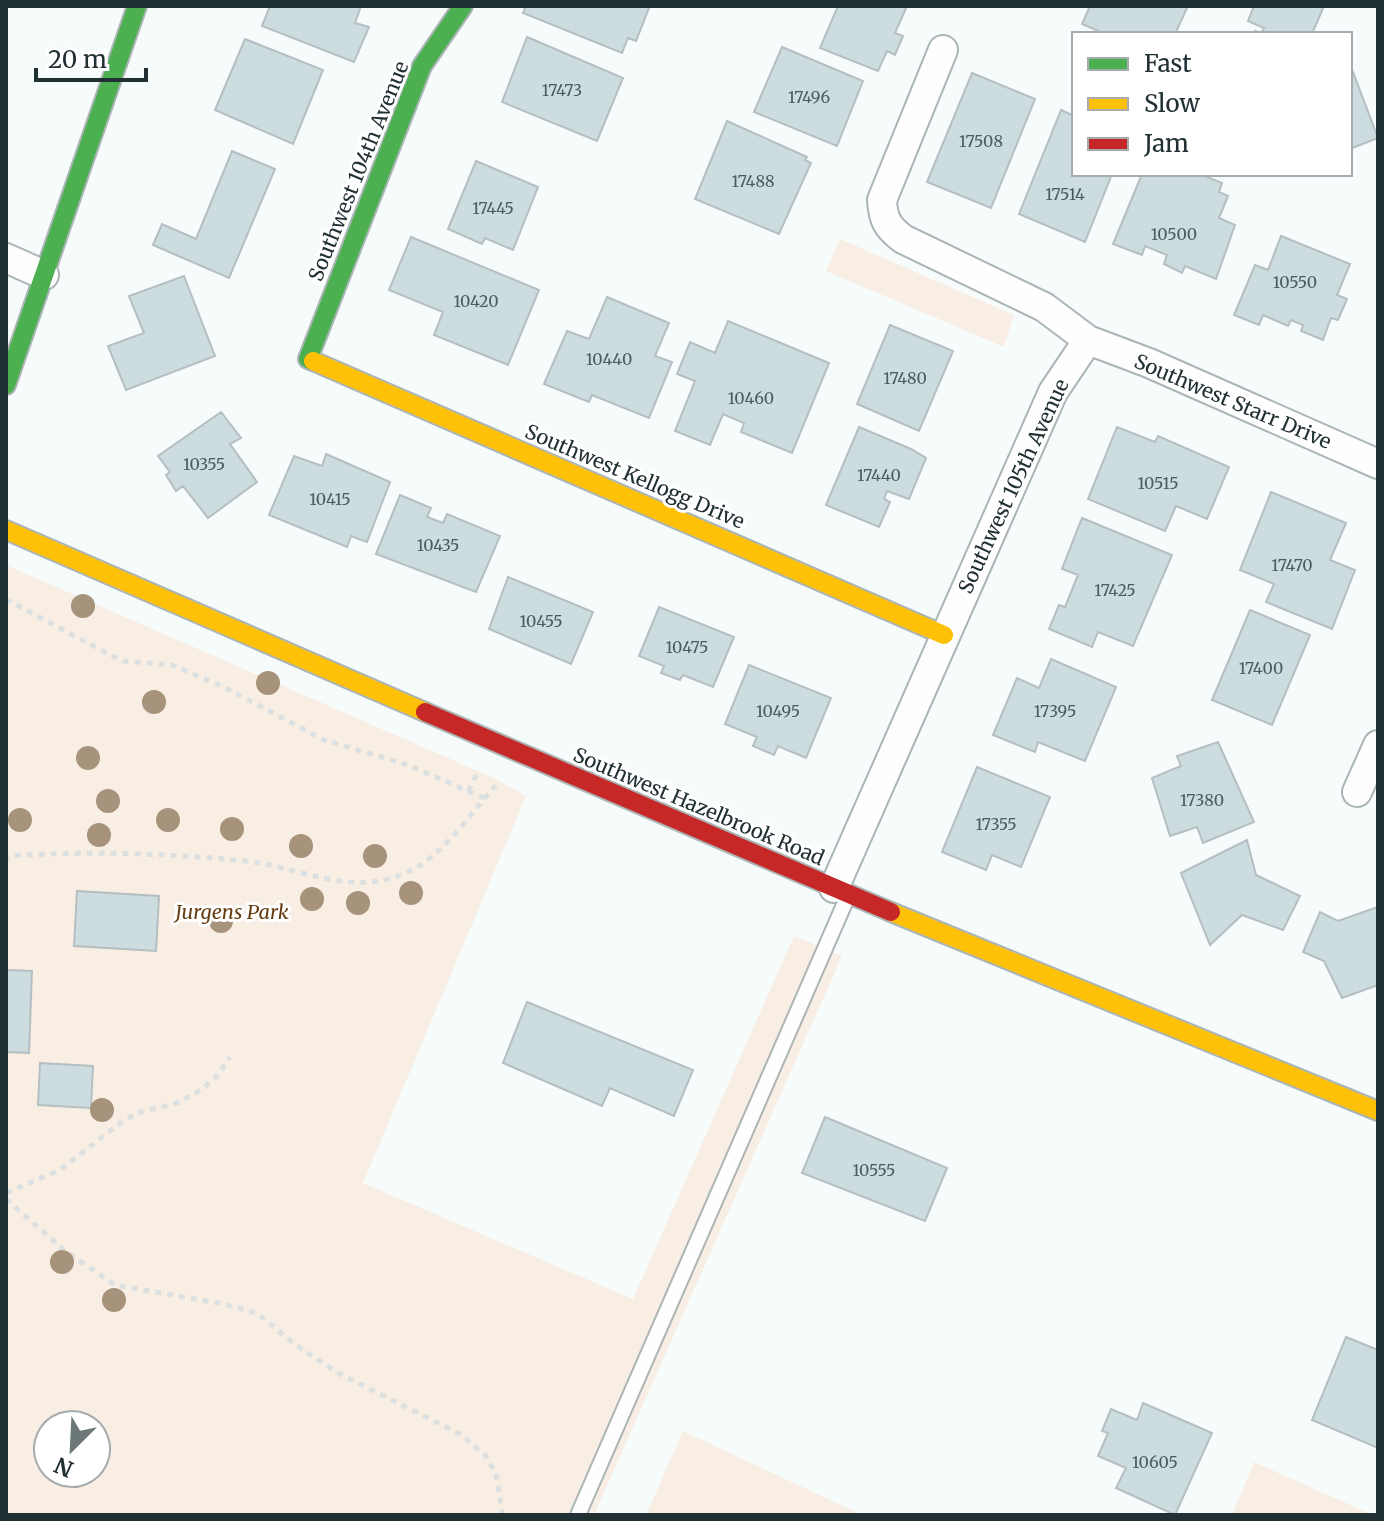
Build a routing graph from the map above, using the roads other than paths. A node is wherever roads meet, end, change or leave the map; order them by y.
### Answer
1 (137, 6) edge
2 (463, 6) edge
3 (943, 50) dead end
4 (6, 258) edge
5 (44, 275) junction
6 (1088, 340) junction
7 (308, 359) joint
8 (6, 385) edge
9 (1378, 464) edge
10 (6, 530) edge
11 (944, 635) junction
12 (1378, 745) edge
13 (1357, 792) dead end
14 (842, 891) junction
15 (1378, 1111) edge
16 (578, 1515) edge

1 - 5 street
2 - 7 street, Southwest 104th Avenue
3 - 6 street
4 - 5 street
5 - 8 street
6 - 9 street, Southwest Starr Drive
6 - 11 street, Southwest 105th Avenue
7 - 11 street, Southwest Kellogg Drive
10 - 14 street, Southwest Hazelbrook Road
11 - 14 street, Southwest 105th Avenue
12 - 13 street
14 - 15 street, Southwest Hazelbrook Road
14 - 16 lane

